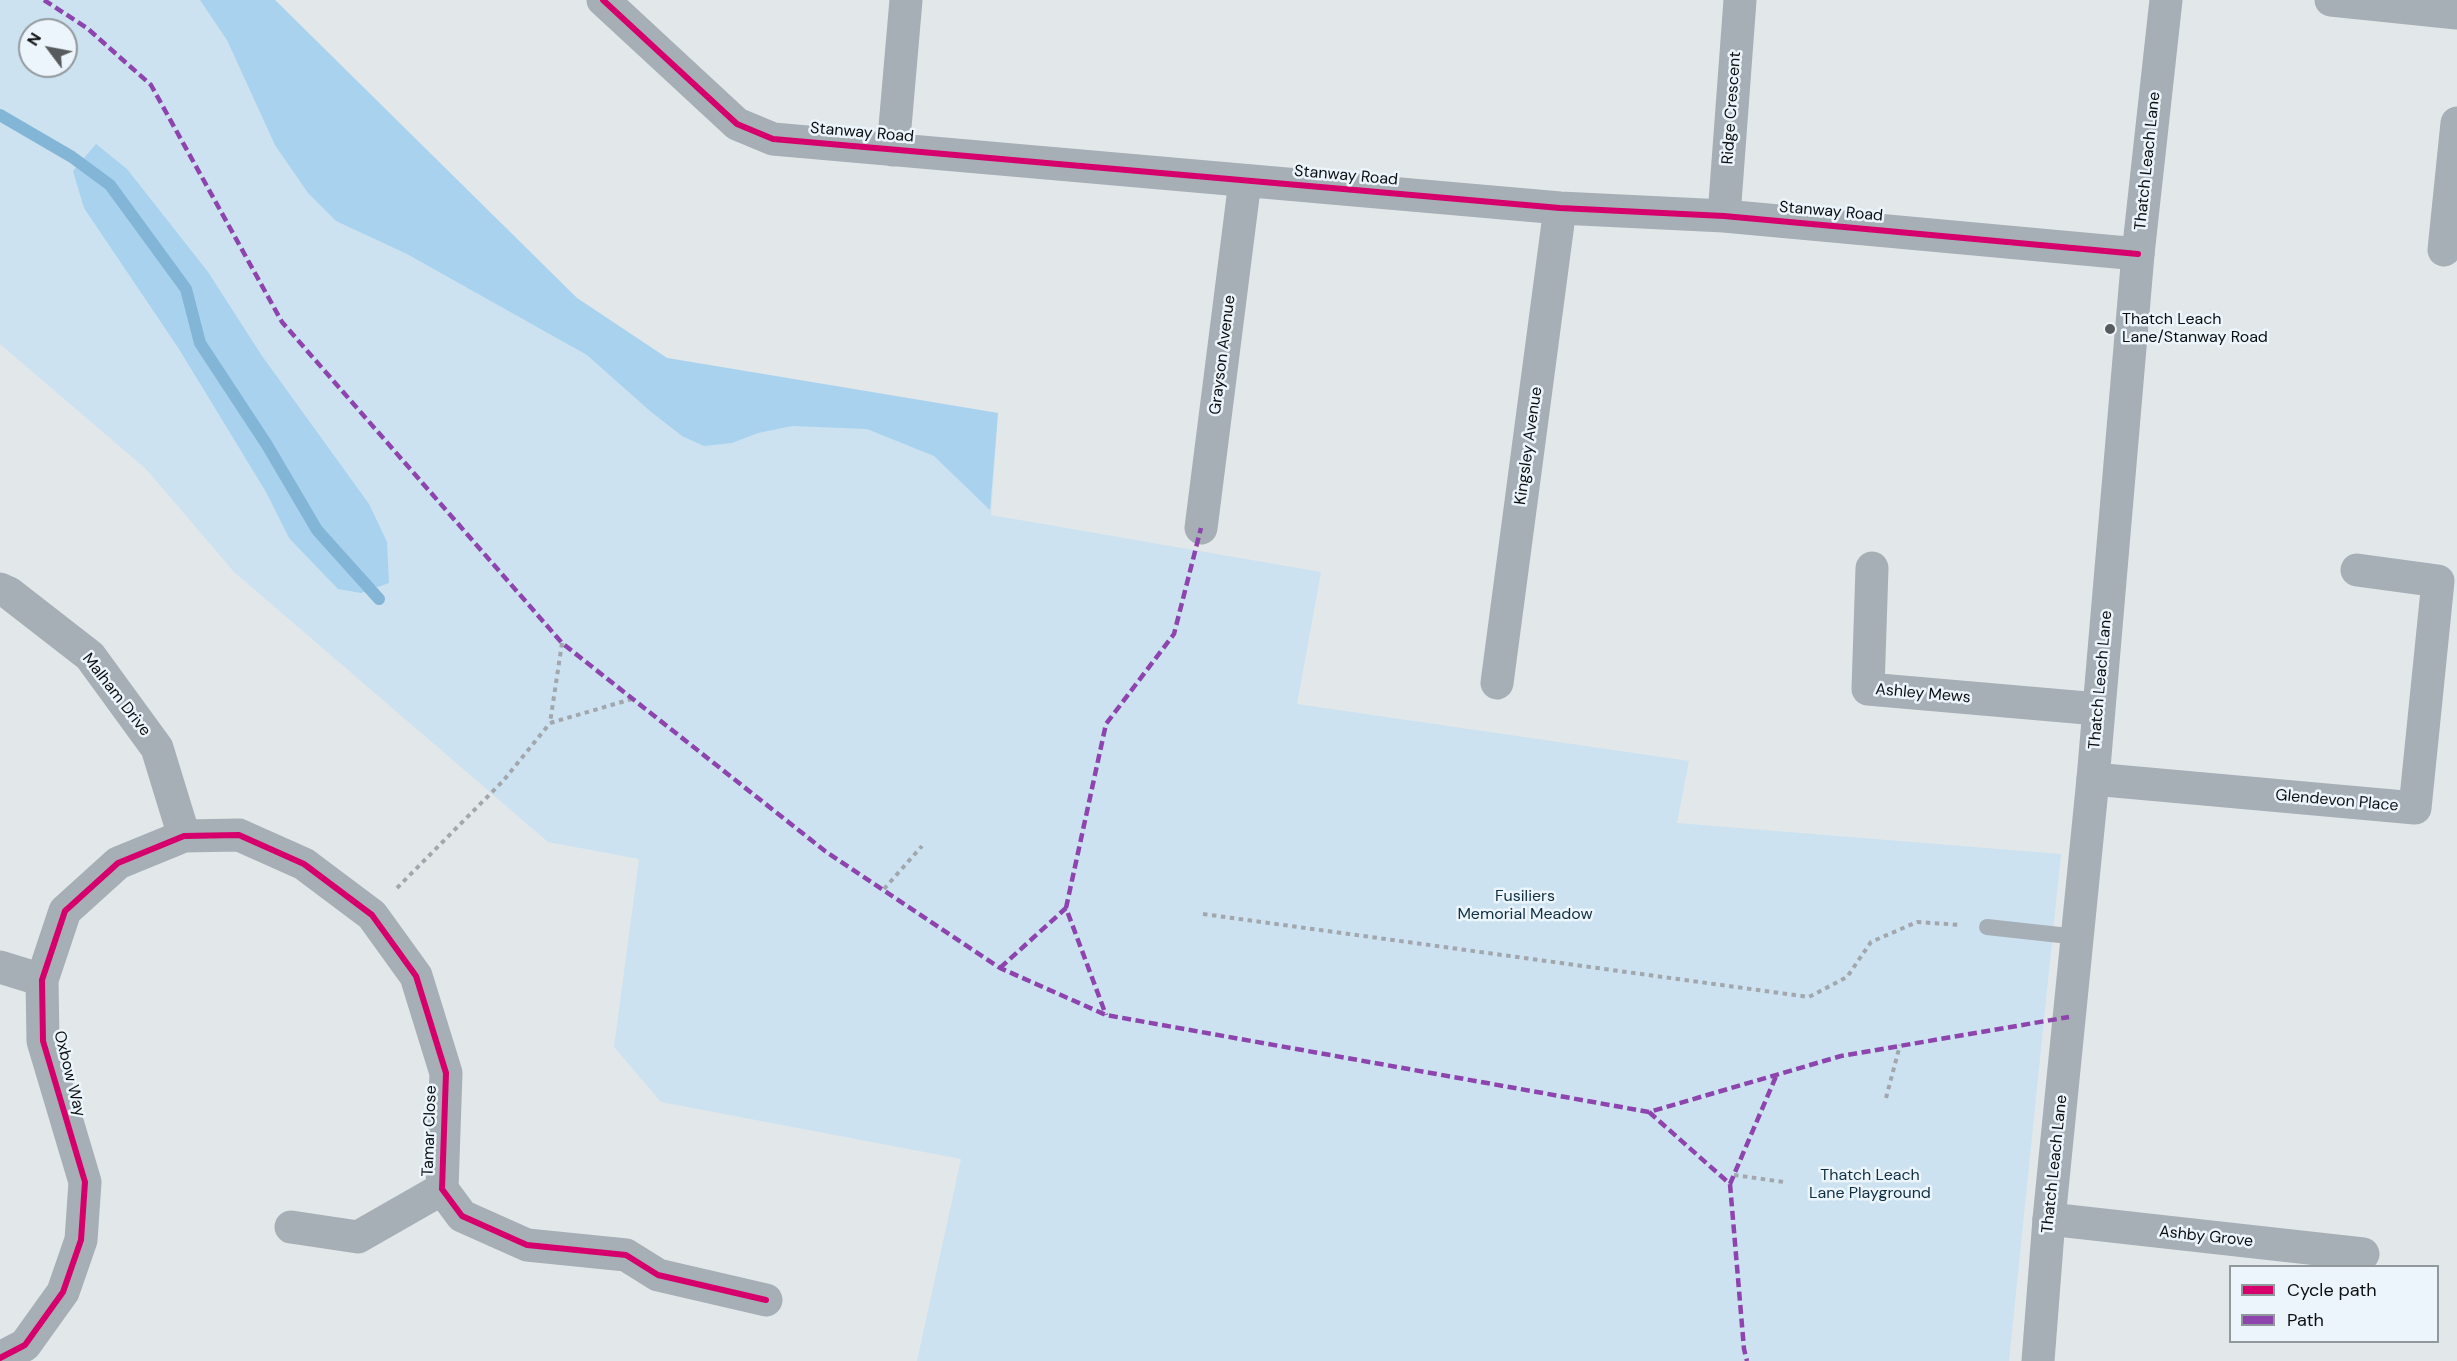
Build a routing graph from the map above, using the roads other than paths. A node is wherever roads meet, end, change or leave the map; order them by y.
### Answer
1 (603, 0) edge
2 (906, 0) edge
3 (1740, 0) edge
4 (2166, 0) edge
5 (2331, 0) edge
6 (2457, 13) edge
7 (2457, 123) edge
8 (893, 150) junction
9 (1245, 181) junction
10 (1560, 208) junction
11 (1724, 216) junction
12 (2444, 250) dead end
13 (2138, 254) junction
14 (1201, 528) dead end
15 (1872, 568) dead end
16 (2357, 570) dead end
17 (0, 589) edge
18 (1497, 683) dead end
19 (2098, 709) junction
20 (2093, 779) junction
21 (184, 836) junction
22 (1987, 927) road end
23 (2078, 937) junction
24 (0, 968) edge
25 (42, 980) junction
26 (442, 1189) junction
27 (2049, 1219) junction
28 (291, 1227) dead end
29 (2363, 1254) dead end
30 (766, 1300) dead end
31 (0, 1358) edge
32 (2038, 1361) edge

1 - 8 street, Stanway Road
2 - 8 street
3 - 11 street, Ridge Crescent
4 - 13 street, Thatch Leach Lane
5 - 6 street
7 - 12 street
8 - 9 street, Stanway Road
9 - 10 street, Stanway Road
9 - 14 street, Grayson Avenue
10 - 11 street, Stanway Road
10 - 18 street, Kingsley Avenue
11 - 13 street, Stanway Road
13 - 19 street, Thatch Leach Lane
15 - 19 street, Ashley Mews
16 - 20 street, Glendevon Place
17 - 21 street, Malham Drive
19 - 20 street, Thatch Leach Lane
20 - 23 street, Thatch Leach Lane
21 - 25 street, Oxbow Way
21 - 26 street, Tamar Close
22 - 23 lane
23 - 27 street, Thatch Leach Lane
24 - 25 street
25 - 31 street, Oxbow Way
26 - 28 street
26 - 30 street, Tamar Close
27 - 29 street, Ashby Grove
27 - 32 street, Thatch Leach Lane

